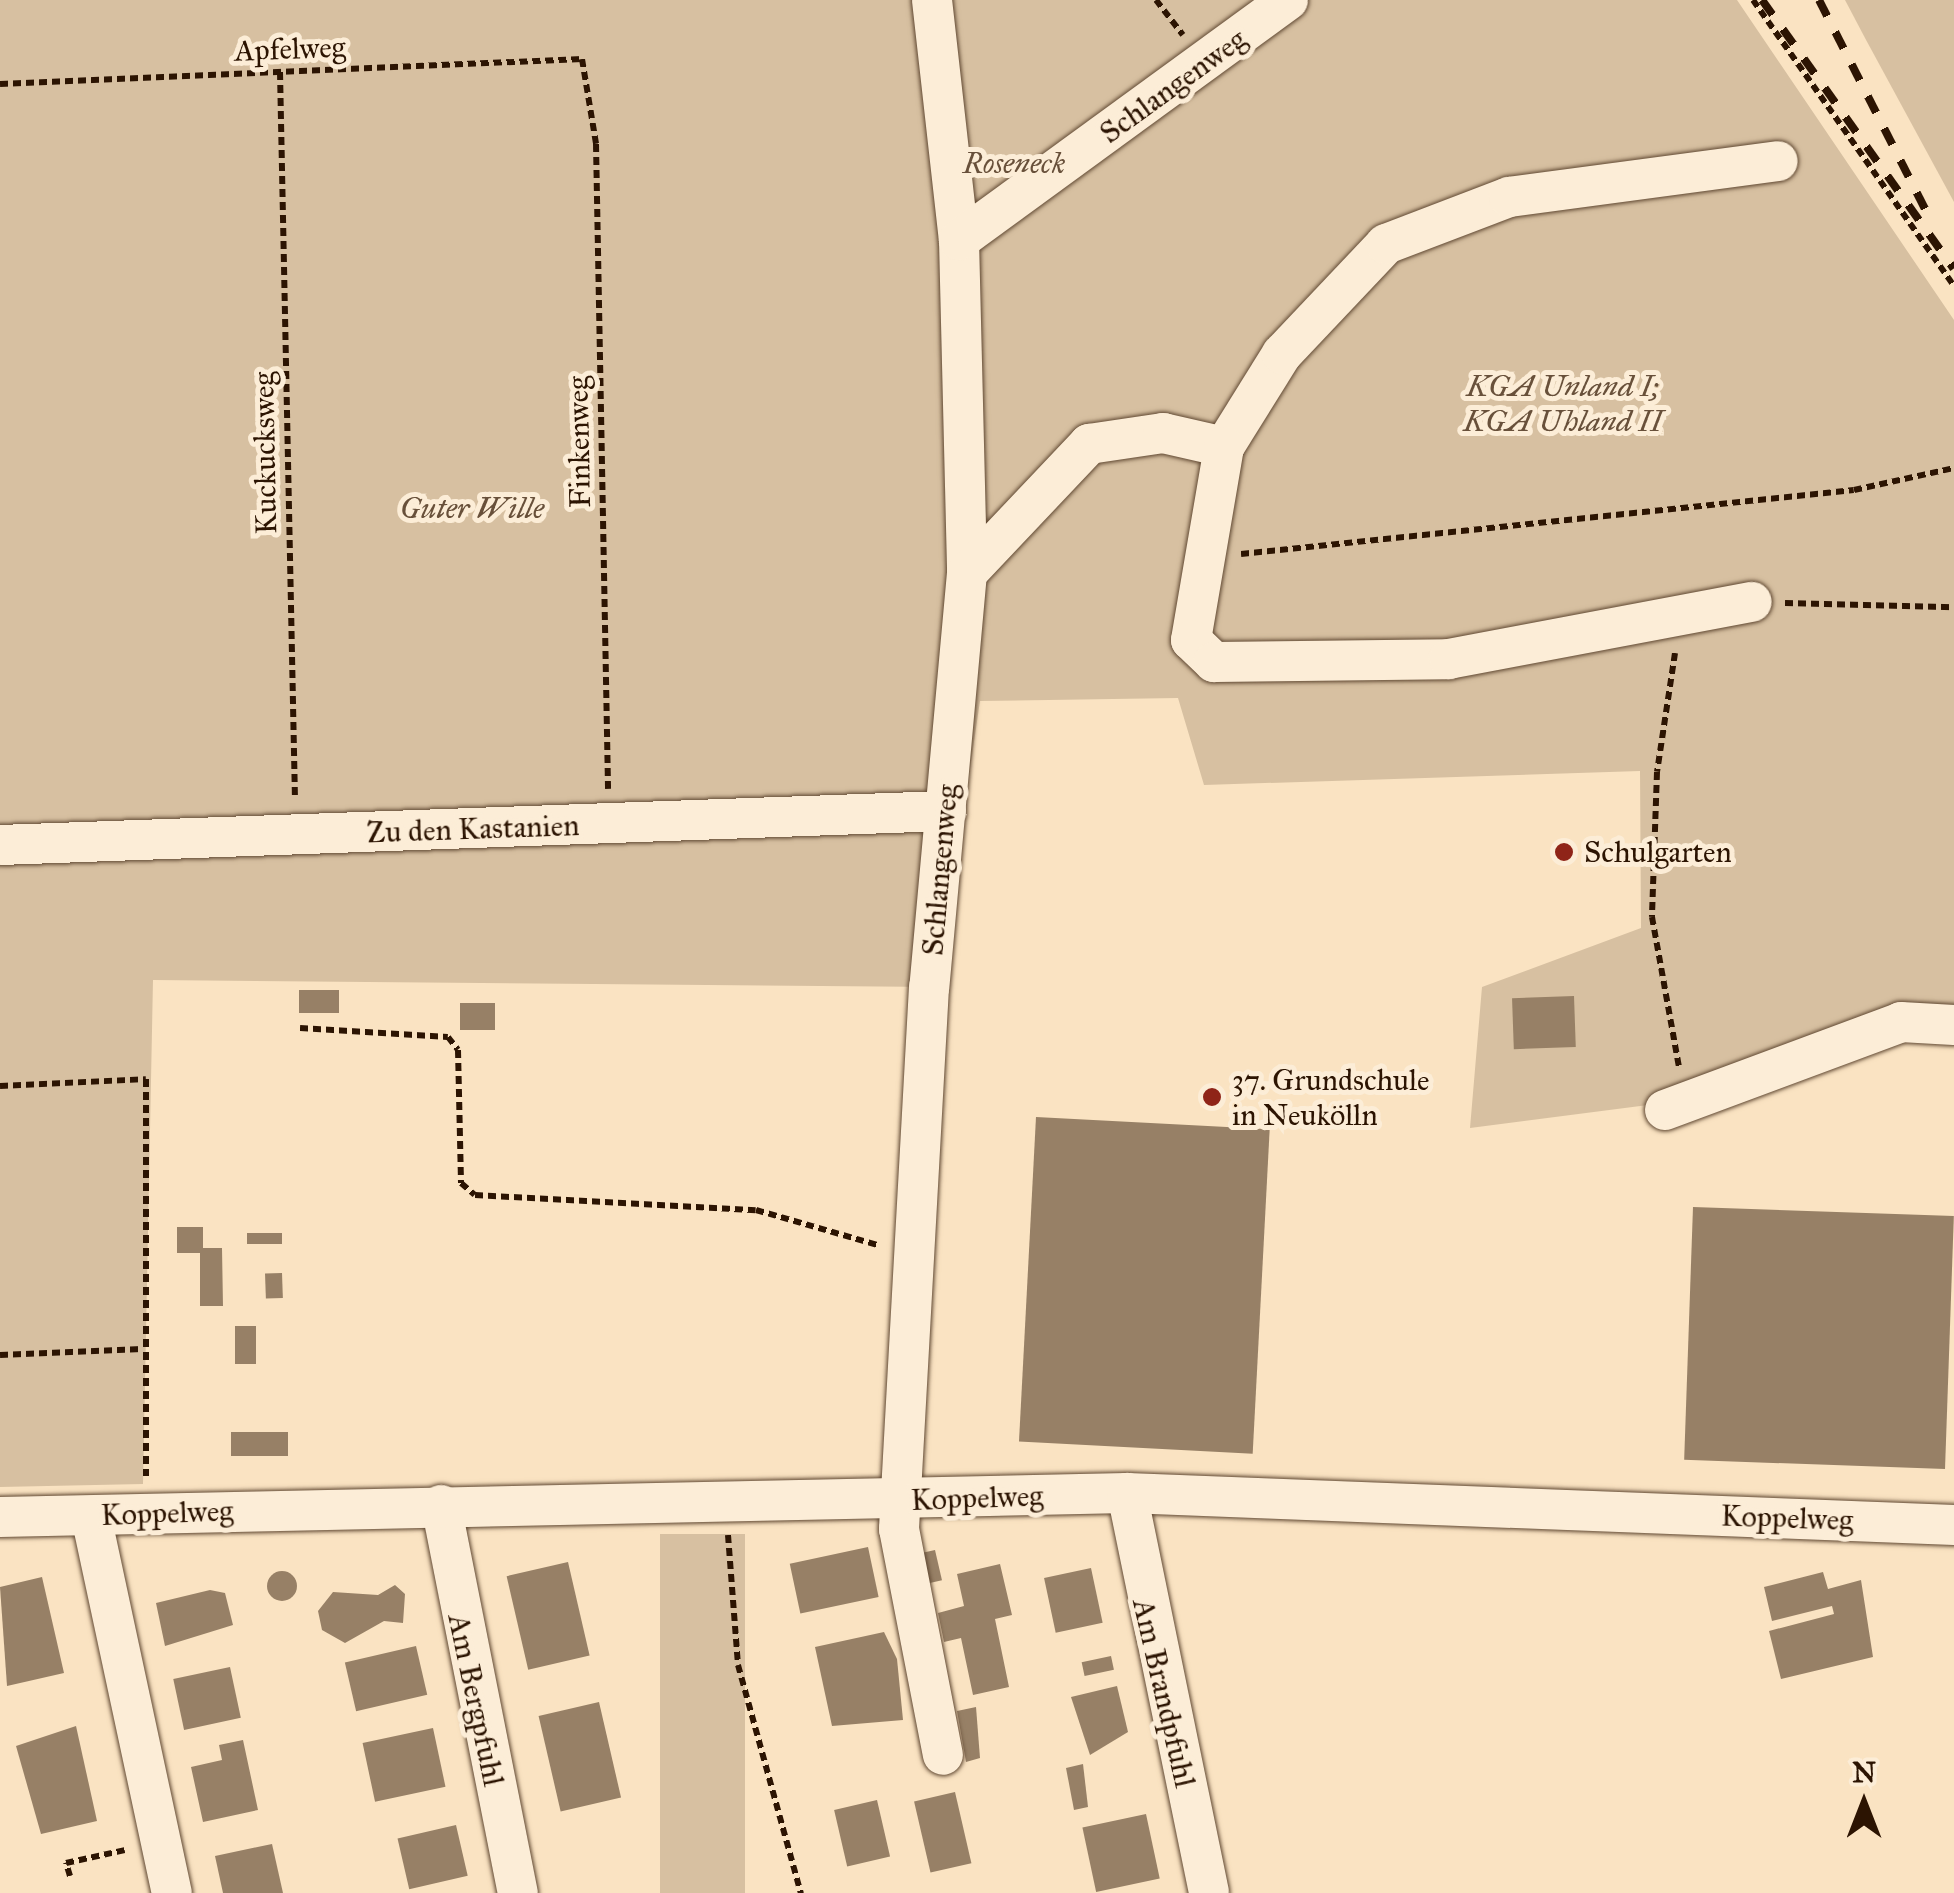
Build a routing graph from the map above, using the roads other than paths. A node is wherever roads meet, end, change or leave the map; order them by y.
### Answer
1 (932, 0) edge
2 (1288, 0) edge
3 (1778, 161) dead end
4 (959, 240) junction
5 (1224, 448) junction
6 (967, 574) junction
7 (1752, 602) road end
8 (946, 811) junction
9 (0, 844) edge
10 (1954, 1026) edge
11 (1675, 1106) road end
12 (1126, 1493) junction
13 (900, 1500) junction
14 (440, 1505) junction
15 (90, 1516) junction
16 (0, 1518) edge
17 (1954, 1525) edge
18 (943, 1755) dead end
19 (172, 1893) edge
20 (518, 1893) edge
21 (1209, 1893) edge

1 - 4 street, Schlangenweg
2 - 4 street, Schlangenweg
3 - 5 street
4 - 6 street, Schlangenweg
5 - 6 street
5 - 7 street
6 - 8 street, Schlangenweg
8 - 9 street, Zu den Kastanien
8 - 13 street, Schlangenweg
10 - 11 street
12 - 13 street, Koppelweg
12 - 17 street, Koppelweg
12 - 21 street, Am Brandpfuhl
13 - 14 street, Koppelweg
13 - 18 street, Schlangenweg
14 - 15 street, Koppelweg
14 - 20 street, Am Bergpfuhl
15 - 16 street, Koppelweg
15 - 19 street

